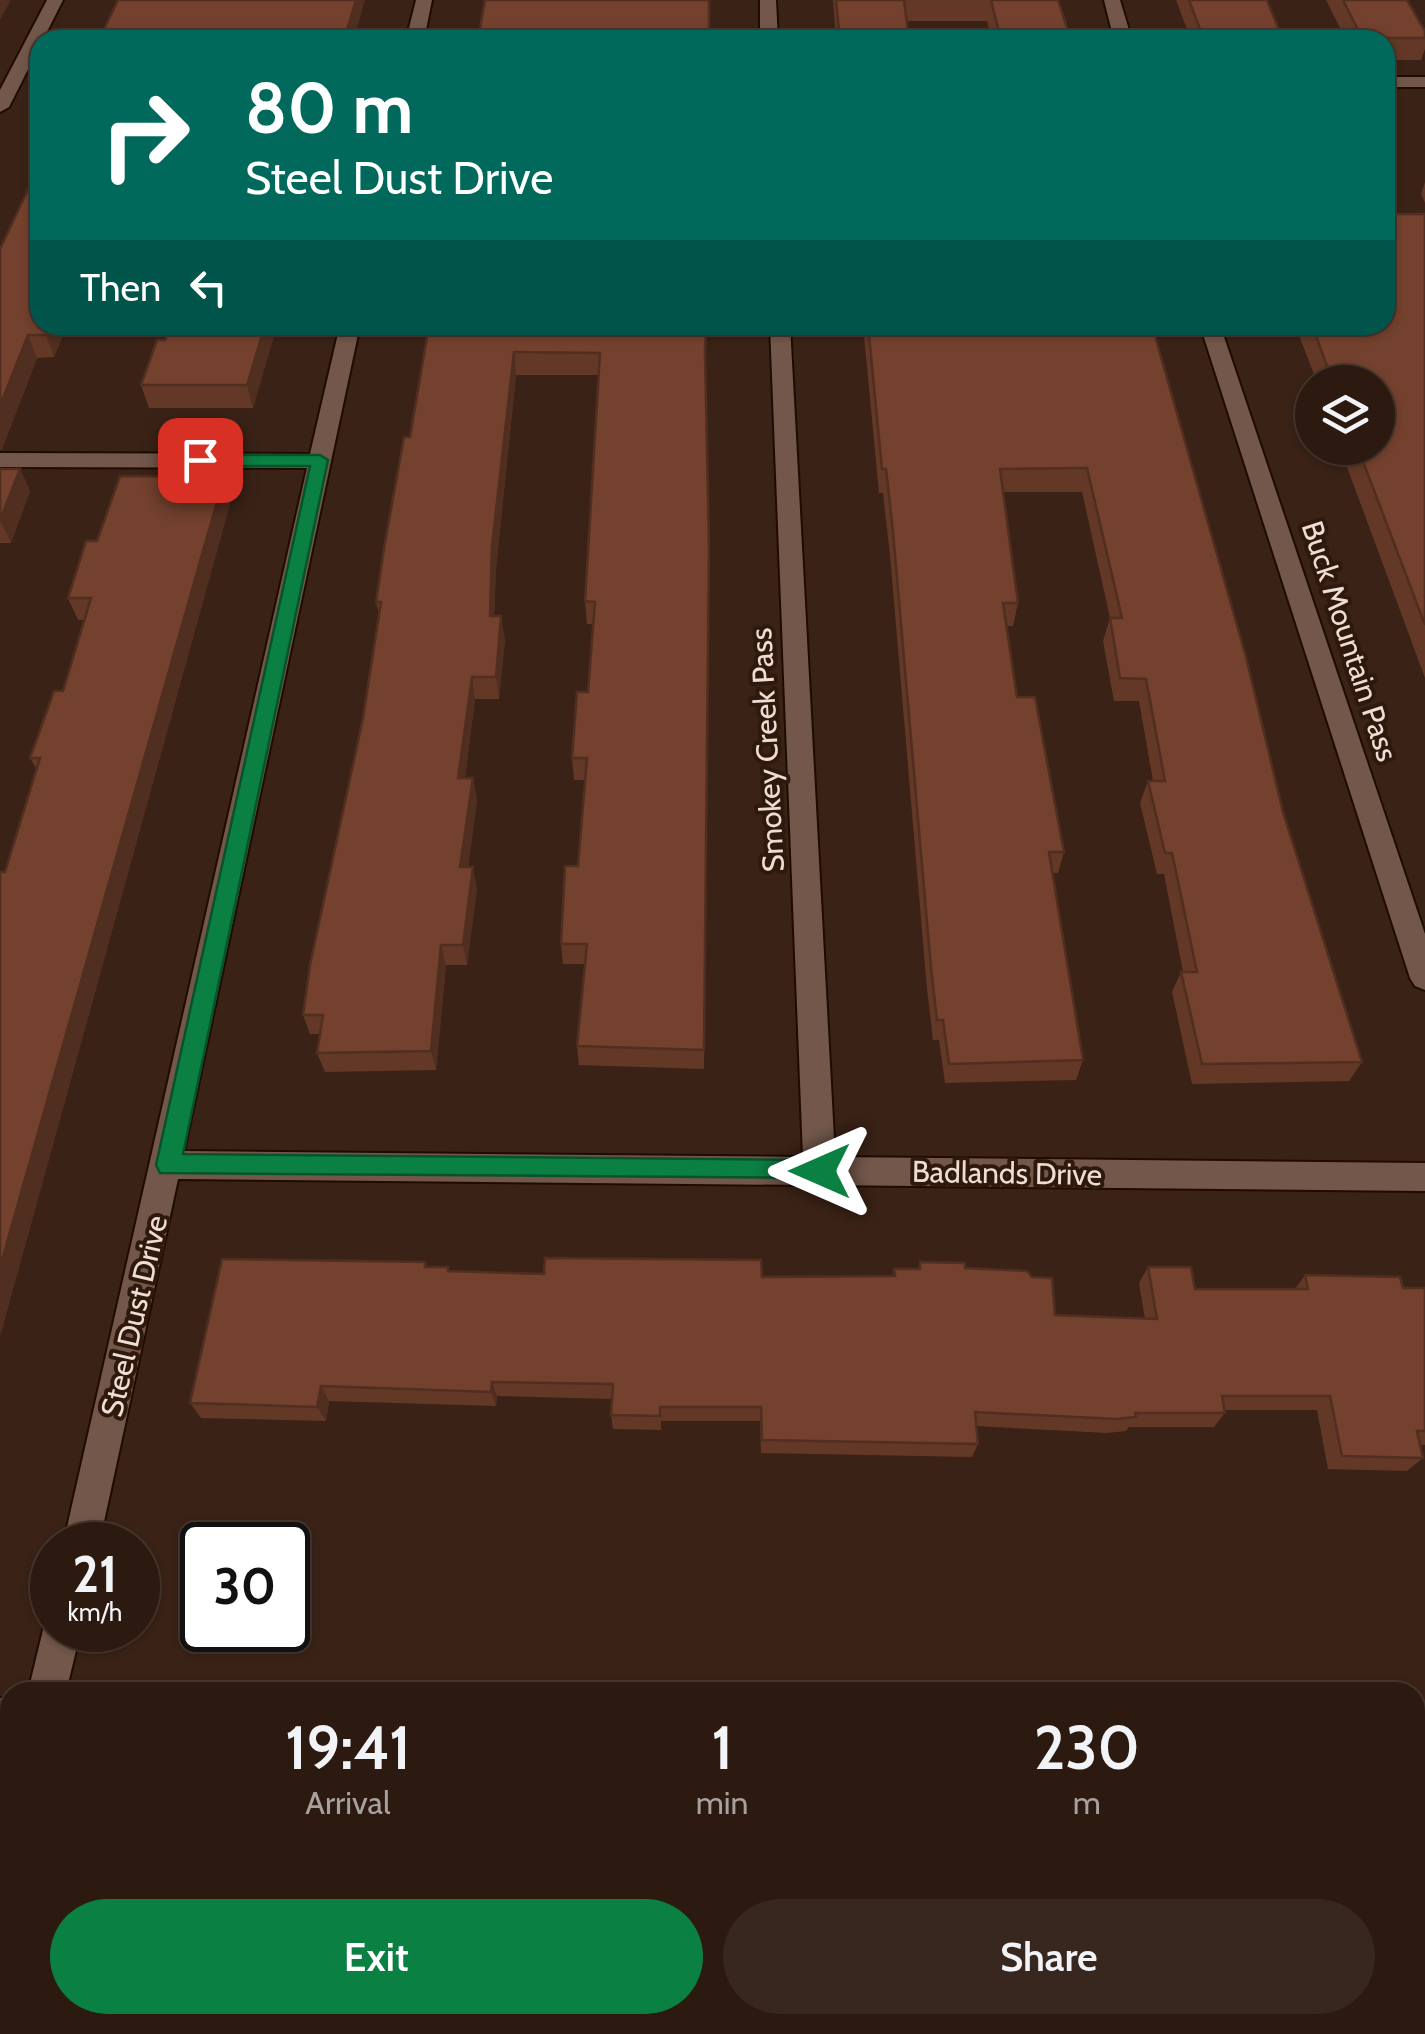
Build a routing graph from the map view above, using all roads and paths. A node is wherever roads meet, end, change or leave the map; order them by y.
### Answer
1 (55, 0) edge
2 (424, 0) edge
3 (768, 0) edge
4 (1112, 0) edge
5 (39, 30) edge
6 (417, 30) edge
7 (770, 30) edge
8 (1120, 30) edge
9 (30, 47) edge
10 (1395, 82) edge
11 (1425, 82) edge
12 (2, 100) edge
13 (348, 335) edge
14 (780, 335) edge
15 (1213, 335) edge
16 (0, 460) edge
17 (320, 460) junction
18 (1425, 978) edge
19 (168, 1165) junction
20 (820, 1171) junction
21 (1425, 1177) edge
22 (86, 1522) edge
23 (57, 1652) edge
24 (49, 1682) edge

1 - 5 street
2 - 6 street
3 - 7 street
4 - 8 street
9 - 12 street
10 - 11 street
13 - 17 street, Steel Dust Drive
14 - 20 street, Smokey Creek Pass
15 - 18 street, Buck Mountain Pass
16 - 17 street
17 - 19 street, Steel Dust Drive
19 - 20 street, Badlands Drive
19 - 22 street, Steel Dust Drive
20 - 21 street, Badlands Drive
23 - 24 street

